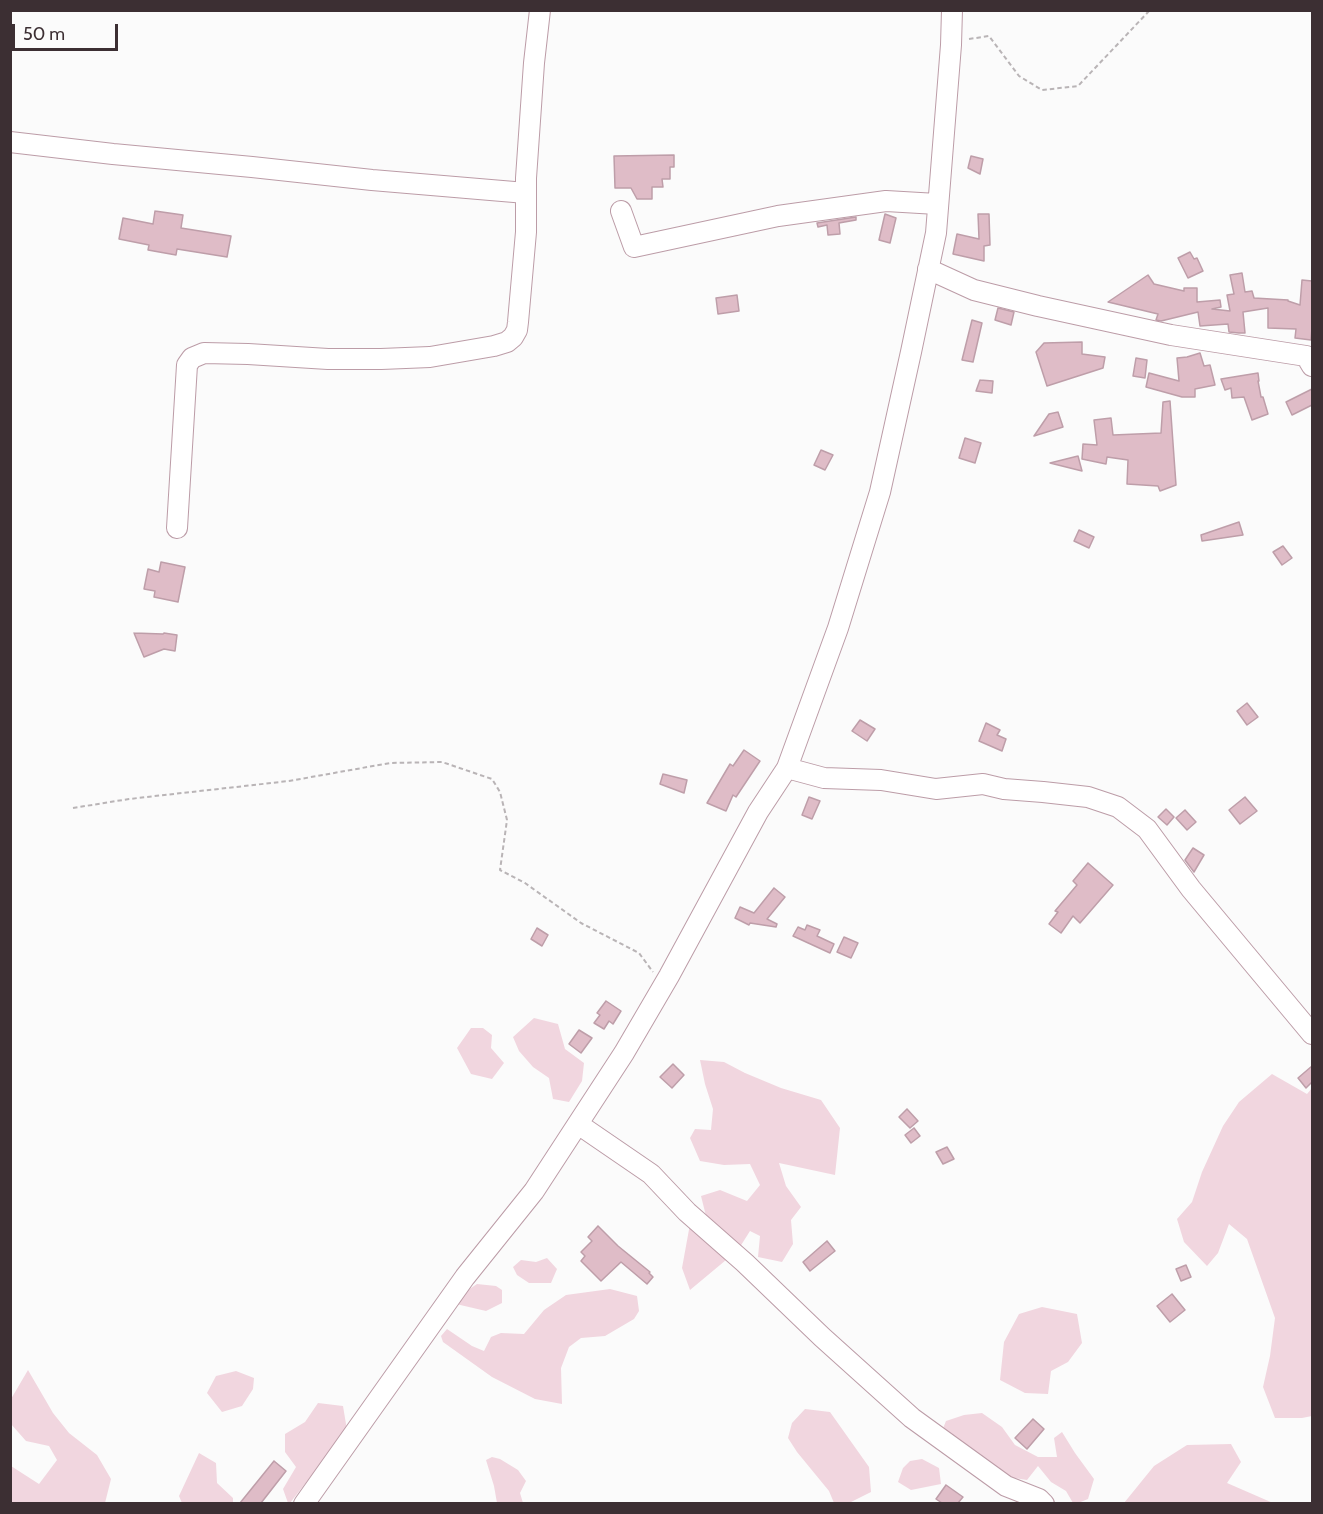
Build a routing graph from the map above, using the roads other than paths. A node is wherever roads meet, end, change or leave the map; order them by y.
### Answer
1 (540, 10) edge
2 (952, 10) edge
3 (10, 142) edge
4 (526, 193) junction
5 (937, 204) junction
6 (621, 211) dead end
7 (928, 269) junction
8 (1312, 366) edge
9 (177, 528) dead end
10 (787, 768) junction
11 (1312, 1034) edge
12 (578, 1124) junction
13 (304, 1503) edge
14 (1044, 1503) edge

1 - 4 street
2 - 5 street
3 - 4 street
4 - 9 street
5 - 6 street
5 - 7 street
7 - 8 street
7 - 10 street
10 - 11 street
10 - 12 street
12 - 13 street
12 - 14 street

